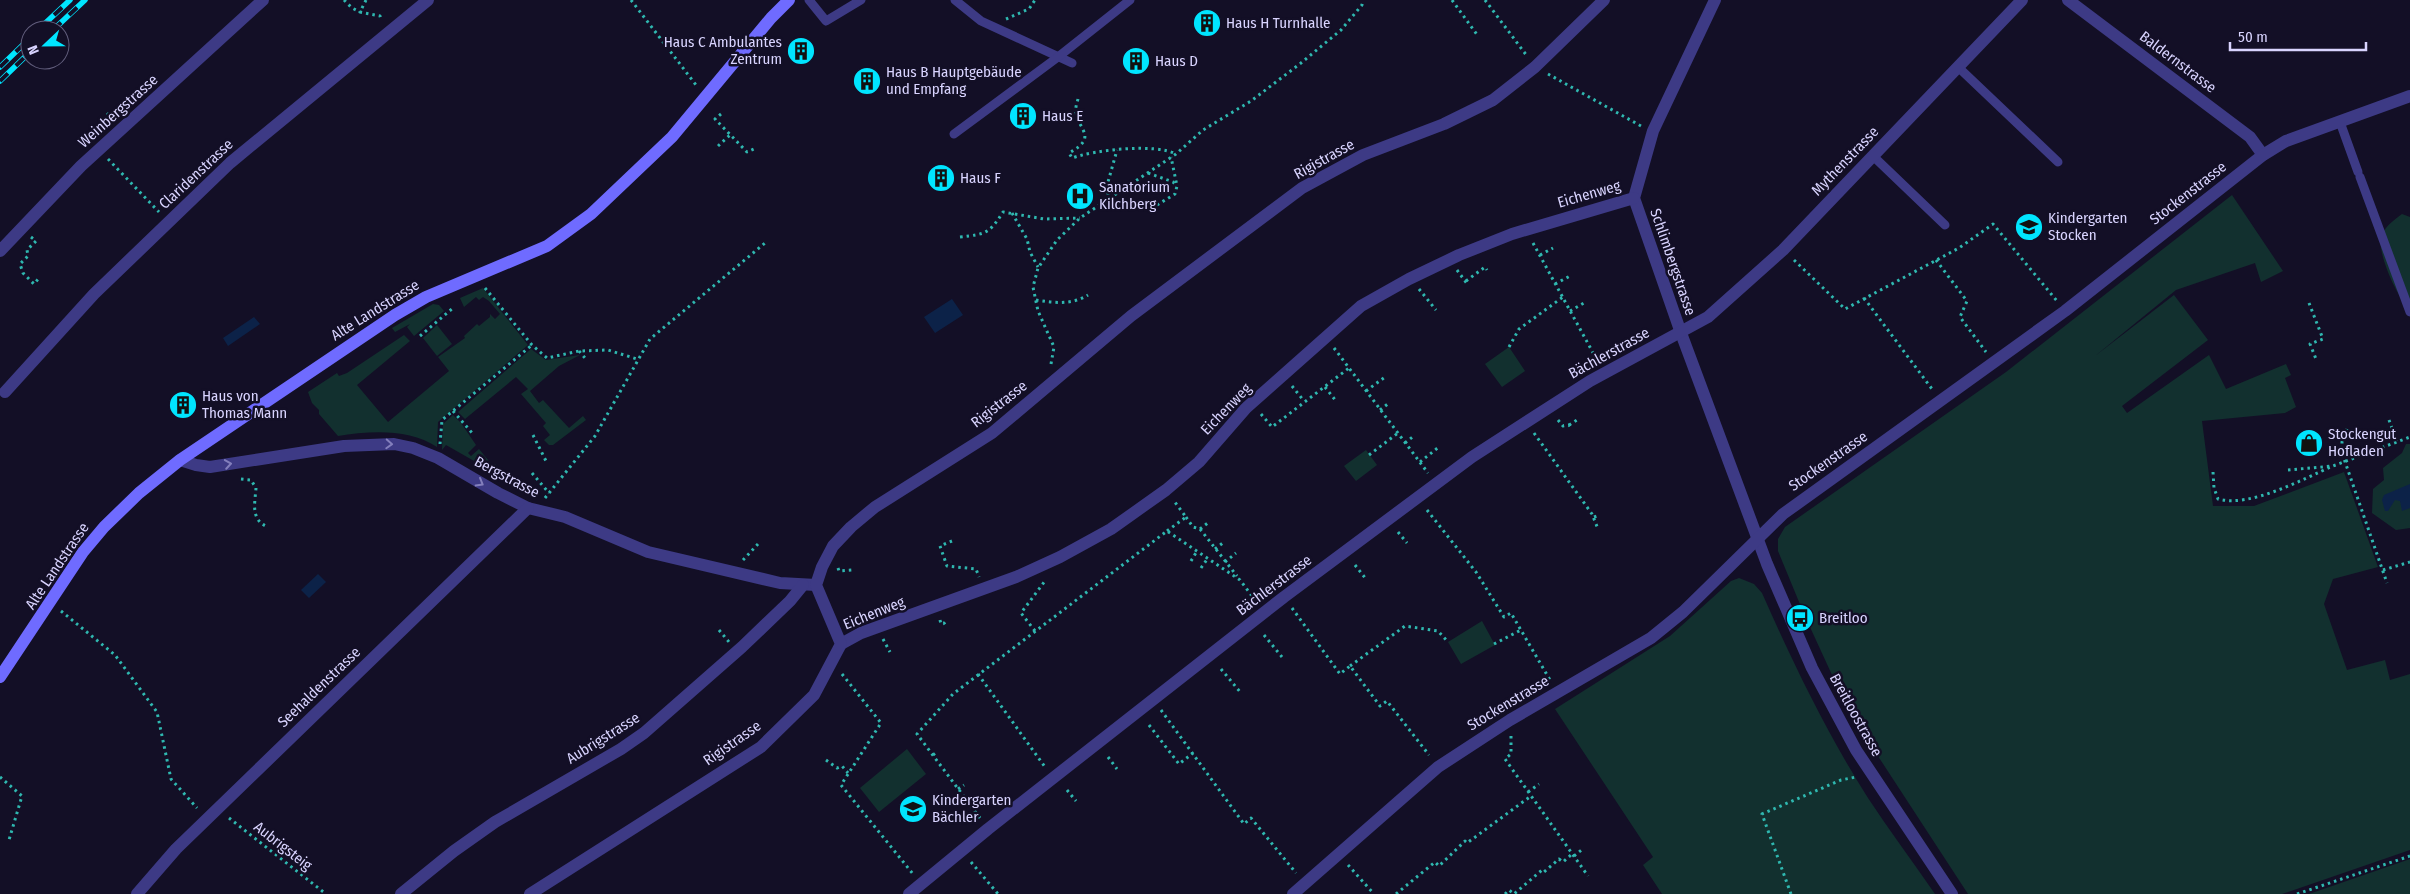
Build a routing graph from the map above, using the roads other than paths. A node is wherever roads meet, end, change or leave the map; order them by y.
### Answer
1 (263, 0) edge
2 (428, 0) edge
3 (789, 0) edge
4 (809, 0) edge
5 (861, 0) edge
6 (955, 0) edge
7 (1130, 0) edge
8 (1604, 0) edge
9 (1715, 0) edge
10 (2022, 0) edge
11 (2068, 0) edge
12 (1058, 57) junction
13 (1072, 63) dead end
14 (1958, 67) junction
15 (2410, 96) edge
16 (2340, 122) junction
17 (954, 134) dead end
18 (2263, 155) junction
19 (1873, 156) junction
20 (2058, 162) dead end
21 (1634, 198) junction
22 (1946, 226) dead end
23 (0, 251) edge
24 (2410, 312) edge
25 (1681, 333) junction
26 (5, 392) dead end
27 (180, 460) junction
28 (528, 508) junction
29 (1758, 536) junction
30 (810, 585) junction
31 (841, 644) junction
32 (0, 677) edge
33 (137, 894) edge
34 (401, 894) edge
35 (530, 894) edge
36 (909, 894) edge
37 (1293, 894) edge
38 (1952, 894) edge

1 - 23 street, Weinbergstrasse
2 - 26 street, Claridenstrasse
3 - 27 street, Alte Landstrasse
4 - 5 lane
6 - 12 lane
7 - 12 lane
8 - 30 street, Rigistrasse
9 - 21 street, Schlimbergstrasse
10 - 14 street, Mythenstrasse
11 - 18 street, Baldernstrasse
12 - 13 lane
12 - 17 lane
14 - 19 street, Mythenstrasse
14 - 20 lane
15 - 16 street, Stockenstrasse
16 - 18 street, Stockenstrasse
16 - 24 lane
18 - 29 street, Stockenstrasse
19 - 22 lane
19 - 25 street, Mythenstrasse
21 - 25 street, Schlimbergstrasse
21 - 31 street, Eichenweg
25 - 29 street, Schlimbergstrasse
25 - 36 street, Bächlerstrasse
27 -> 28 street, Bergstrasse
27 - 32 street, Alte Landstrasse
28 - 30 street, Bergstrasse
28 - 33 street, Seehaldenstrasse
29 - 37 street, Stockenstrasse
29 - 38 street, Breitloostrasse
30 - 31 street
30 - 34 street, Aubrigstrasse
31 - 35 street, Rigistrasse

